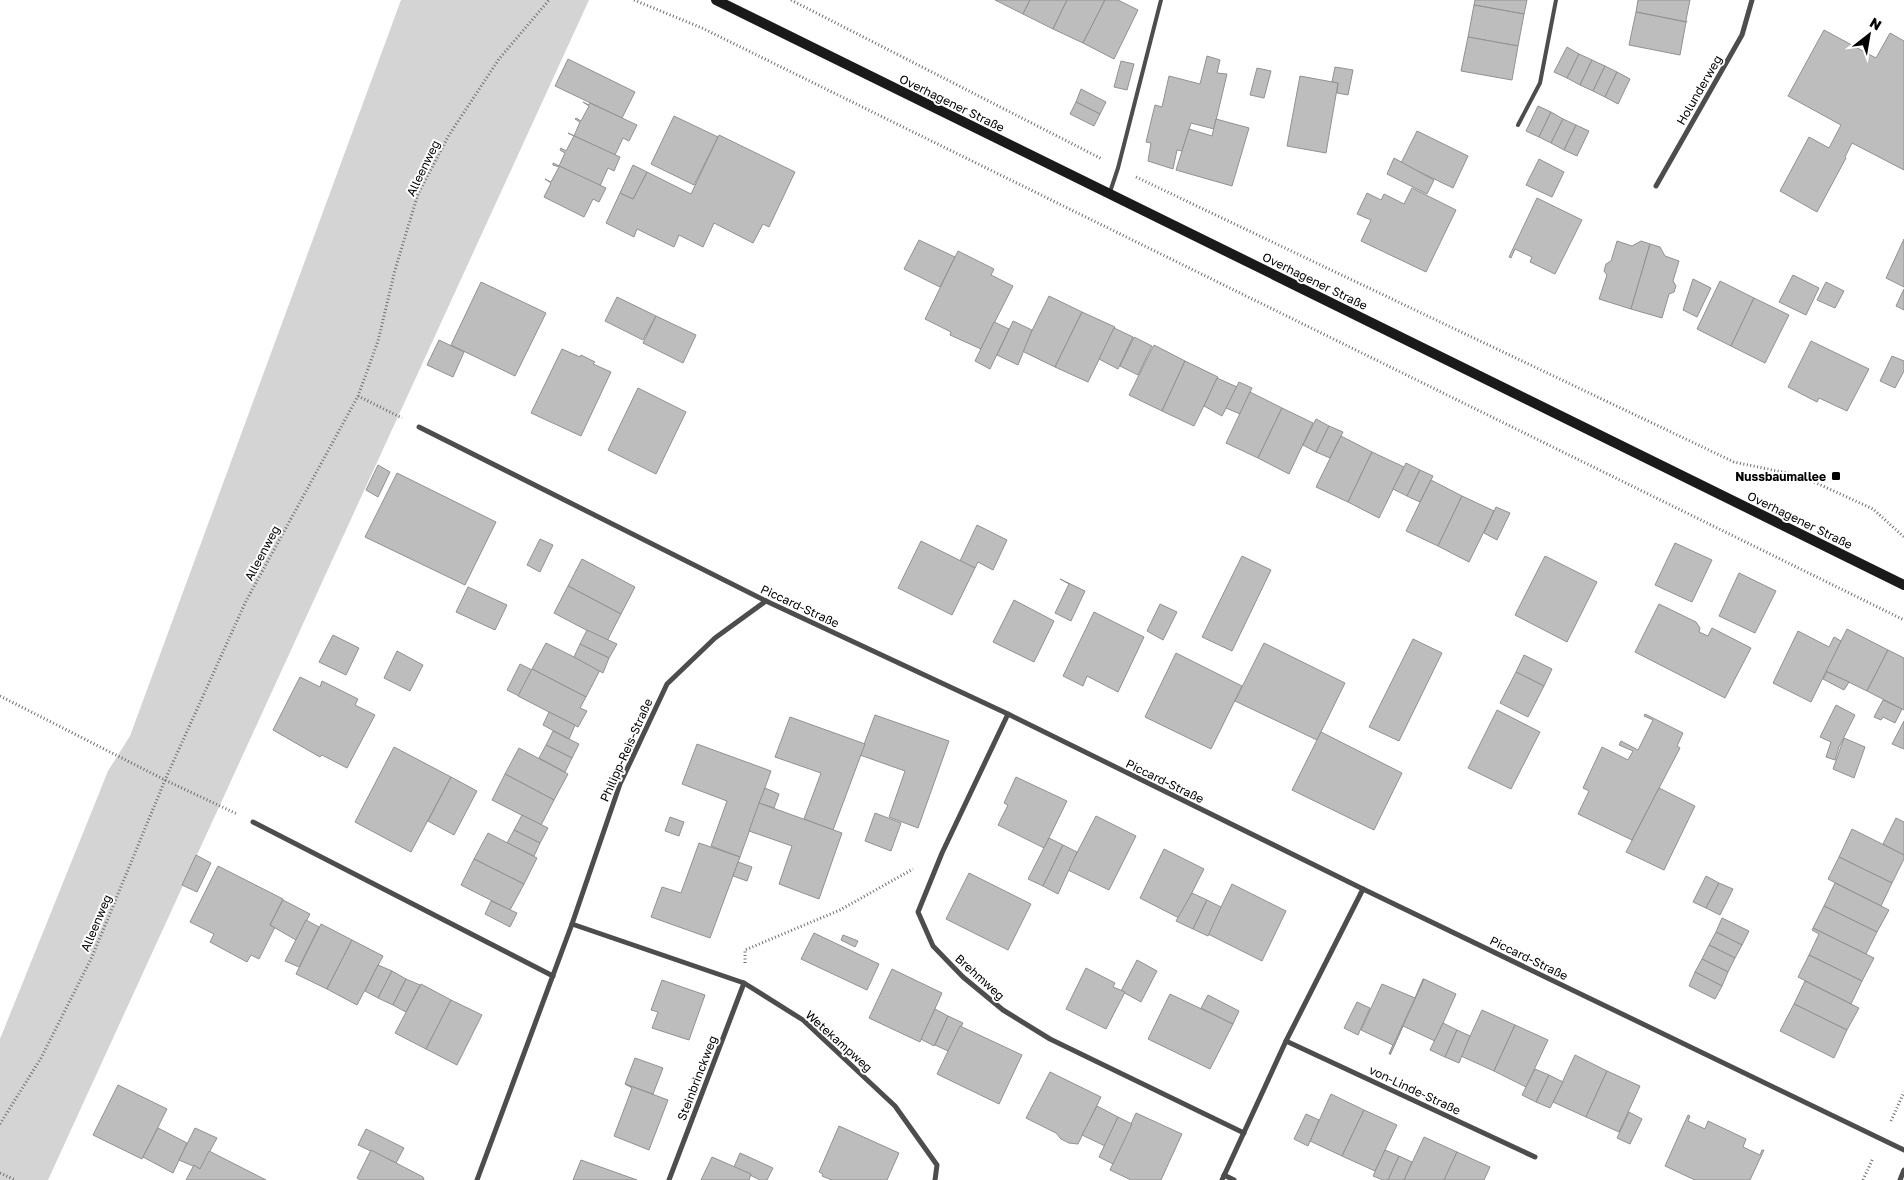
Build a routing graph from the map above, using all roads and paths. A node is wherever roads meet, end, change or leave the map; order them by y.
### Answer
1 (549, 0) edge
2 (634, 0) edge
3 (716, 0) edge
4 (791, 0) edge
5 (1161, 0) edge
6 (1556, 0) edge
7 (1752, 0) edge
8 (1518, 126) dead end
9 (1118, 168) junction
10 (1656, 186) dead end
11 (1109, 194) junction
12 (358, 396) junction
13 (419, 427) joint
14 (1904, 537) edge
15 (1904, 584) edge
16 (766, 601) junction
17 (1904, 620) edge
18 (0, 696) edge
19 (1008, 714) junction
20 (165, 780) junction
21 (253, 822) joint
22 (942, 854) junction
23 (1363, 889) junction
24 (572, 924) junction
25 (553, 976) junction
26 (744, 983) junction
27 (1286, 1041) junction
28 (0, 1124) edge
29 (1244, 1133) junction
30 (1904, 1150) edge
31 (1536, 1157) dead end
32 (1904, 1170) edge
33 (0, 1172) edge
34 (1223, 1178) edge
35 (15, 1180) edge
36 (477, 1180) edge
37 (669, 1180) edge
38 (935, 1180) edge
39 (1234, 1180) edge
40 (1900, 1180) edge

1 - 12 path, Alleenweg
2 - 17 path
3 - 11 main road, Overhagener Straße
4 - 9 path
5 - 9 lane
6 - 8 lane
7 - 10 street, Holunderweg
9 - 11 lane
9 - 14 path
11 - 15 main road, Overhagener Straße
12 - 13 path
12 - 20 path, Alleenweg
13 - 16 street, Piccard-Straße
16 - 19 street, Piccard-Straße
16 - 24 street, Philipp-Reis-Straße
18 - 20 path
19 - 22 street, Brehmweg
19 - 23 street, Piccard-Straße
20 - 21 path
20 - 28 path, Alleenweg
21 - 25 street
22 - 26 path
22 - 29 street, Brehmweg
23 - 27 street
23 - 30 street, Piccard-Straße
24 - 25 street, Philipp-Reis-Straße
24 - 26 street, Wetekampweg
25 - 36 street, Philipp-Reis-Straße
26 - 37 street, Steinbrinckweg
26 - 38 street, Wetekampweg
27 - 29 street
27 - 31 street, von-Linde-Straße
29 - 34 street
32 - 40 street
33 - 35 path
34 - 39 street

